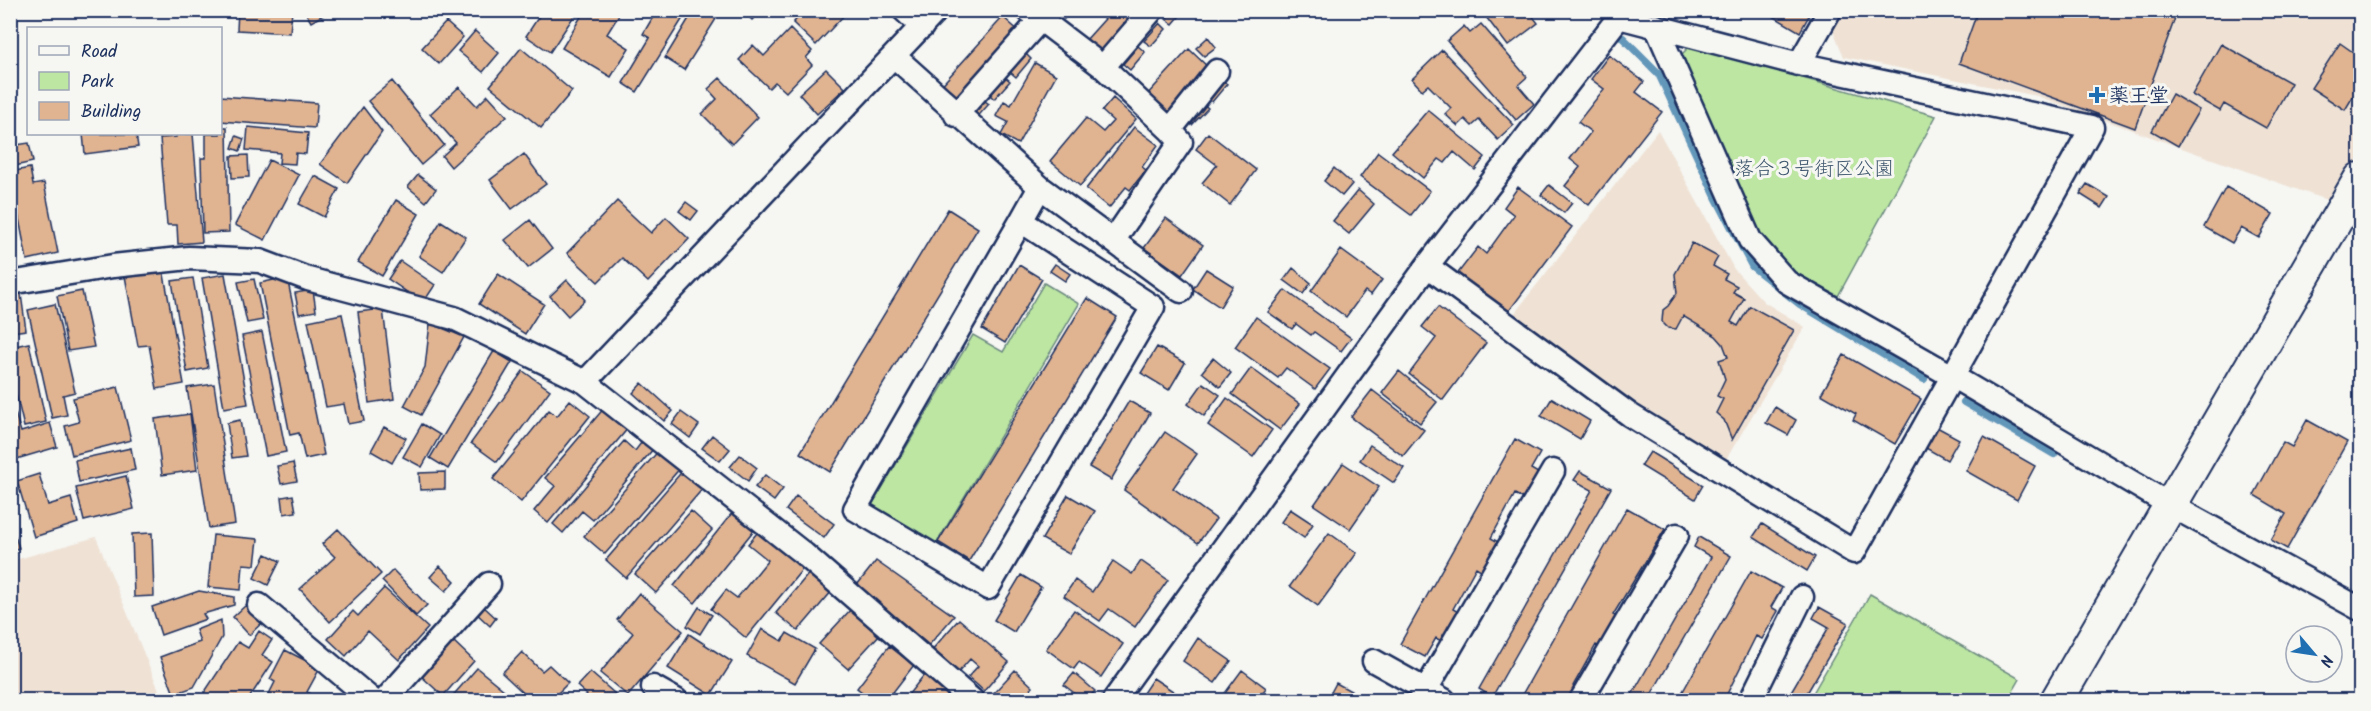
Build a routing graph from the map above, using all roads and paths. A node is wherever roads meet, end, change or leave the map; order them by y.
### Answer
1 (904, 10) edge
2 (938, 10) edge
3 (1152, 10) edge
4 (1830, 10) edge
5 (1039, 14) edge
6 (1618, 14) edge
7 (1656, 26) junction
8 (922, 27) junction
9 (895, 57) junction
10 (1799, 64) junction
11 (1102, 67) junction
12 (1217, 71) dead end
13 (956, 115) junction
14 (1170, 130) junction
15 (2361, 179) edge
16 (1040, 188) junction
17 (2351, 216) edge
18 (1021, 221) junction
19 (1113, 241) junction
20 (1427, 266) junction
21 (10, 283) edge
22 (1181, 291) dead end
23 (1952, 376) junction
24 (585, 382) junction
25 (1553, 471) dead end
26 (2172, 506) junction
27 (1677, 535) dead end
28 (489, 585) dead end
29 (1802, 597) dead end
30 (259, 605) dead end
31 (2361, 609) edge
32 (1374, 661) dead end
33 (653, 687) dead end
34 (1430, 697) edge
35 (372, 700) edge
36 (385, 700) edge
37 (676, 700) edge
38 (972, 700) edge
39 (1114, 700) edge
40 (1581, 700) edge
41 (1751, 700) edge
42 (2057, 700) edge

1 - 8 street
2 - 8 street
3 - 11 street
4 - 10 street
5 - 11 street
5 - 13 street
6 - 7 street
6 - 20 street
7 - 10 street
7 - 23 street
8 - 9 street
9 - 13 street
9 - 24 street
10 - 23 street
11 - 14 street
12 - 14 street
13 - 16 street
14 - 19 street
15 - 17 street
16 - 18 street
16 - 19 street
17 - 26 street
18 - 18 street
19 - 22 street
20 - 23 street
20 - 39 street
21 - 24 street
23 - 26 street
24 - 38 street
25 - 34 street
26 - 31 street
26 - 42 street
27 - 40 street
28 - 36 street
29 - 41 street
30 - 35 street
32 - 34 street
33 - 37 street

